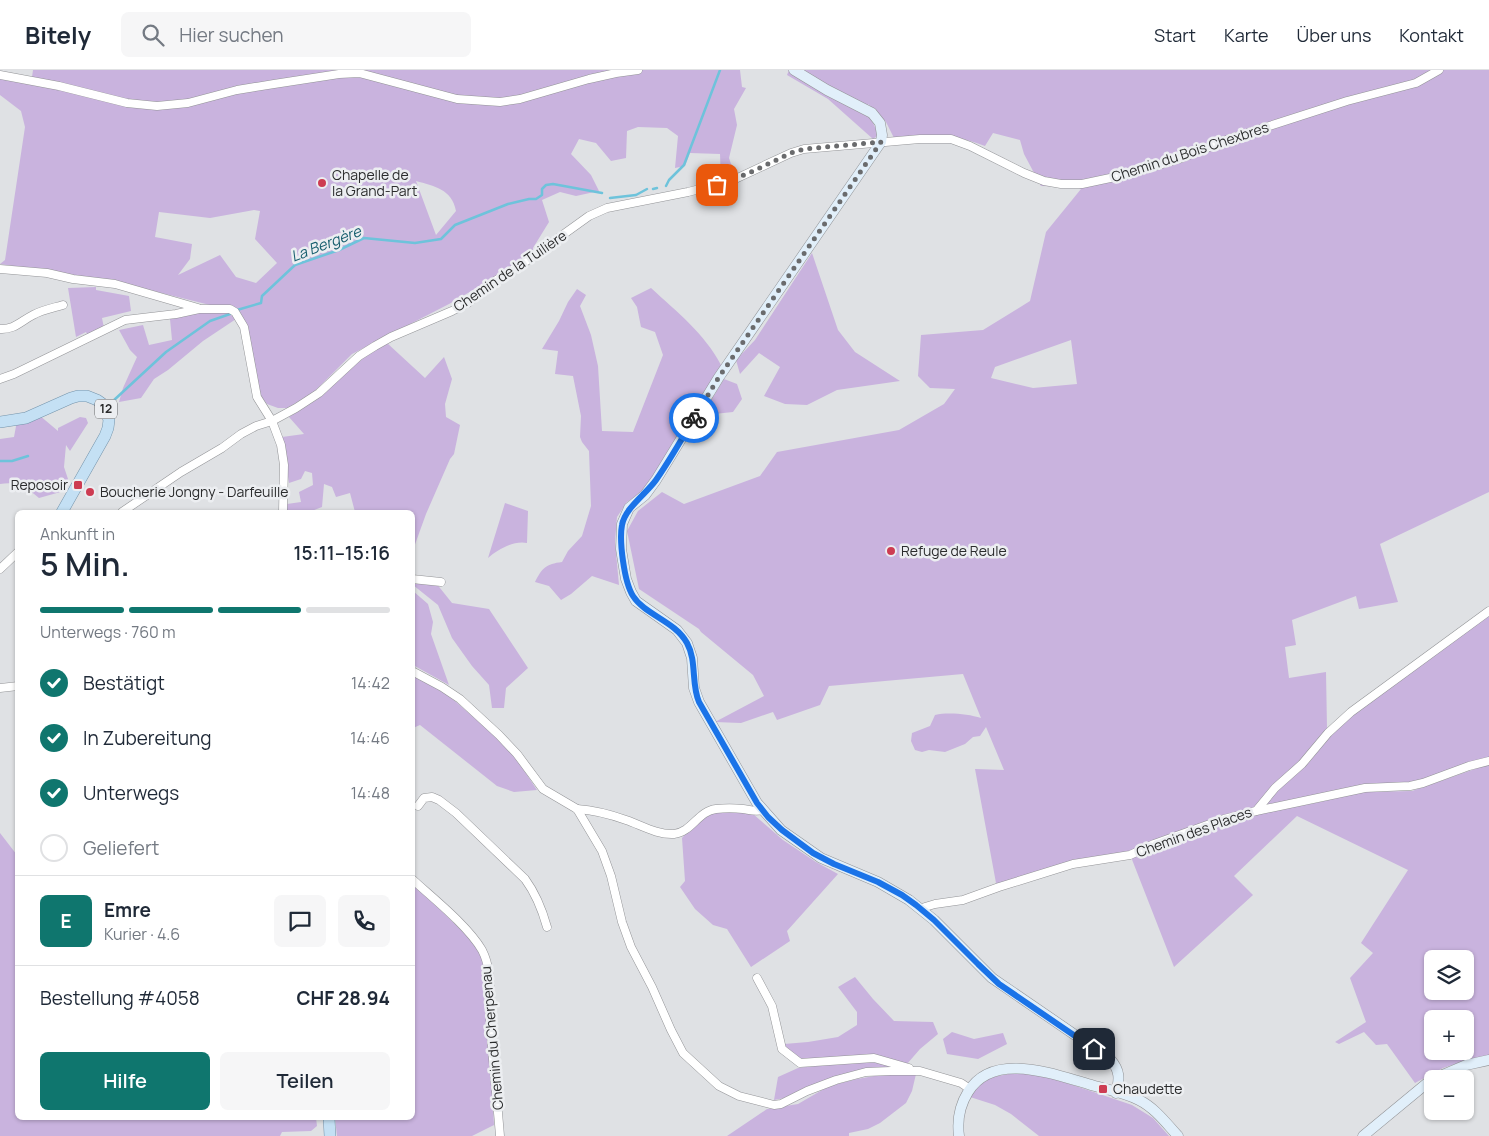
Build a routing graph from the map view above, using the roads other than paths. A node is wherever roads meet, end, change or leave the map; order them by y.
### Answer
1 (638, 70) edge
2 (794, 70) edge
3 (1439, 70) edge
4 (0, 75) edge
5 (881, 142) junction
6 (0, 269) edge
7 (63, 305) dead end
8 (199, 309) junction
9 (0, 329) edge
10 (0, 379) edge
11 (272, 421) junction
12 (0, 422) edge
13 (63, 510) edge
14 (125, 510) edge
15 (283, 510) edge
16 (15, 555) edge
17 (0, 569) edge
18 (415, 579) edge
19 (441, 582) dead end
20 (1489, 612) edge
21 (415, 672) edge
22 (15, 686) edge
23 (0, 688) edge
24 (1489, 762) edge
25 (418, 806) dead end
26 (577, 809) junction
27 (762, 810) junction
28 (1256, 811) junction
29 (415, 882) edge
30 (923, 910) junction
31 (547, 926) dead end
32 (757, 978) dead end
33 (1489, 1060) edge
34 (1454, 1070) edge
35 (920, 1071) junction
36 (1424, 1086) edge
37 (970, 1088) junction
38 (1116, 1093) junction
39 (328, 1120) edge
40 (330, 1136) edge
41 (500, 1136) edge
42 (959, 1136) edge
43 (1178, 1136) edge
44 (1362, 1136) edge

1 - 4 street
2 - 5 street
3 - 5 street, Chemin du Bois Chexbres
5 - 11 street, Chemin de la Tuilière
5 - 27 street
6 - 8 street
7 - 9 street
8 - 10 street
8 - 11 street
11 - 14 street, Chemin de la Tuilière
11 - 15 street
12 - 13 main road, 12
16 - 17 street
18 - 19 street
20 - 28 street, Chemin des Places
21 - 26 street
22 - 23 street
24 - 28 street
25 - 31 street
26 - 27 street
26 - 35 street
27 - 30 street
28 - 30 street, Chemin des Places
29 - 41 street, Chemin du Cherpenau
30 - 38 street
32 - 35 street
33 - 34 street
35 - 37 street
36 - 44 street
37 - 38 street
37 - 42 street
38 - 43 street
39 - 40 main road

